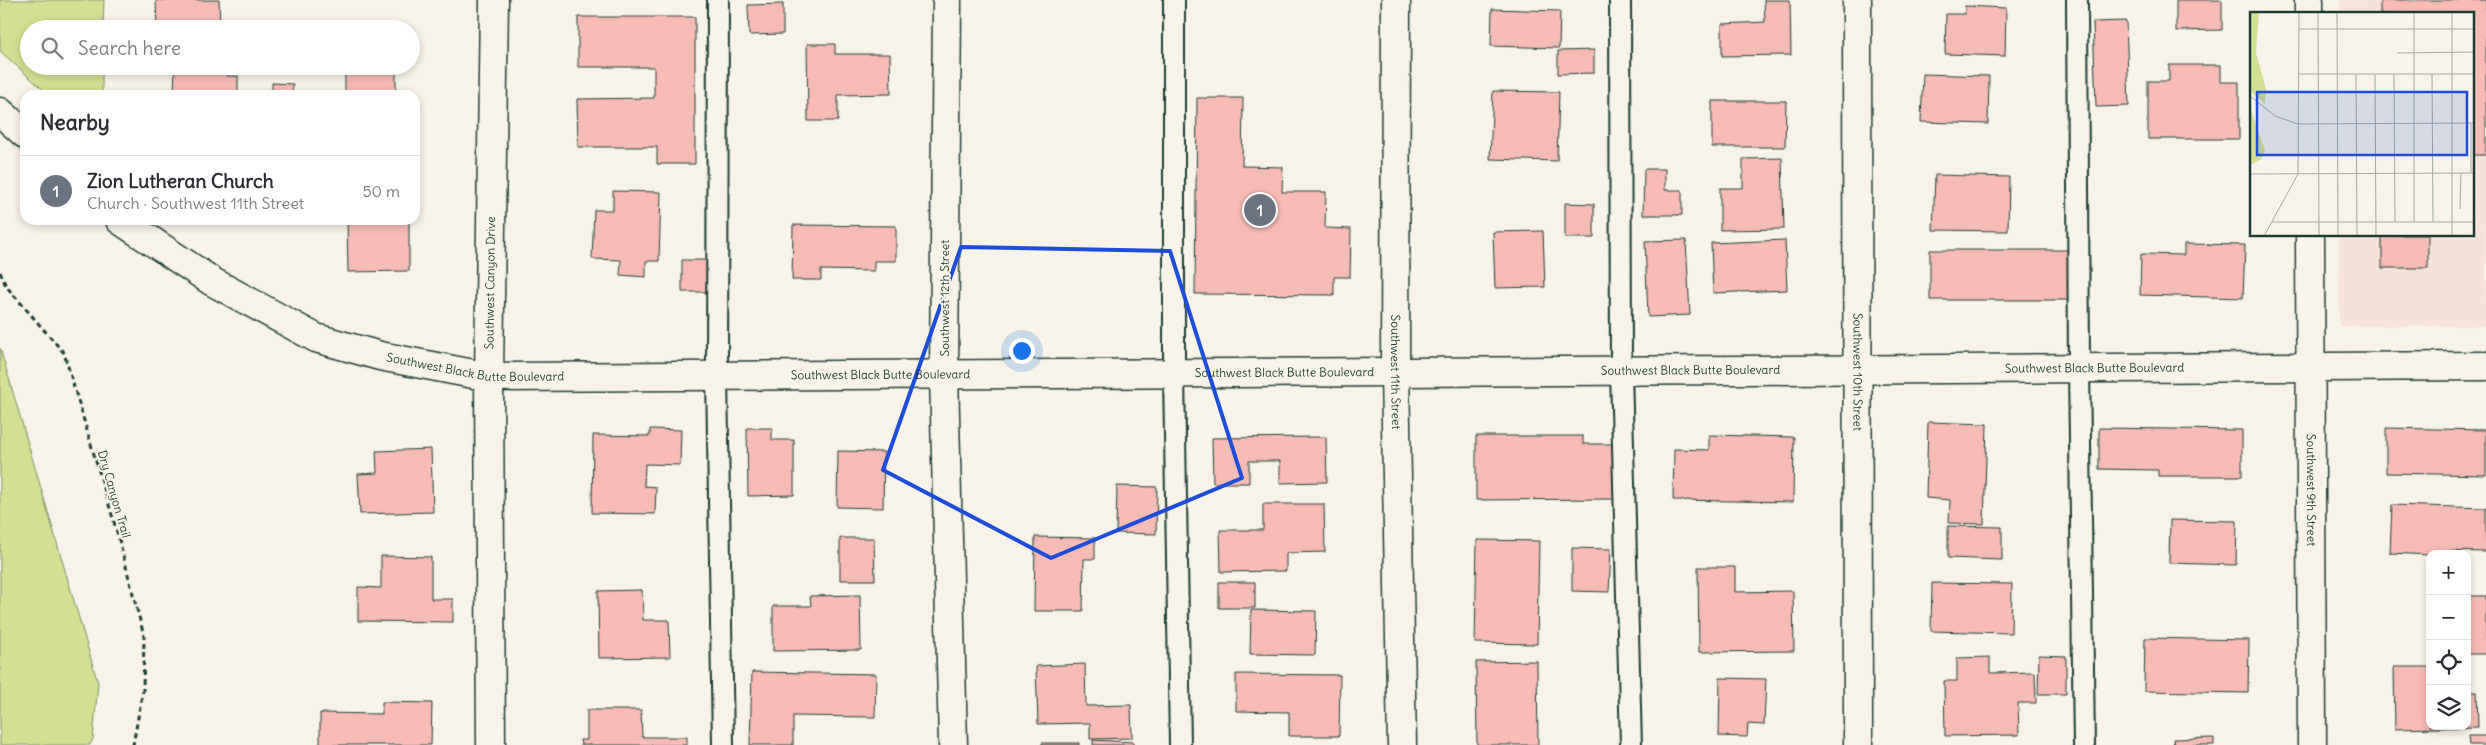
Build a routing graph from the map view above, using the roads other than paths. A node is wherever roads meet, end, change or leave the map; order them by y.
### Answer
1 (494, 0) edge
2 (718, 0) edge
3 (947, 0) edge
4 (1174, 0) edge
5 (1396, 0) edge
6 (1620, 0) edge
7 (1857, 0) edge
8 (2077, 0) edge
9 (0, 112) edge
10 (20, 130) edge
11 (128, 225) edge
12 (2310, 236) edge
13 (2486, 366) edge
14 (2079, 367) junction
15 (2310, 367) junction
16 (1858, 368) junction
17 (1621, 371) junction
18 (1395, 372) junction
19 (1174, 373) junction
20 (944, 374) junction
21 (717, 376) junction
22 (489, 377) junction
23 (491, 745) edge
24 (723, 745) edge
25 (953, 745) edge
26 (1180, 745) edge
27 (1402, 745) edge
28 (1631, 745) edge
29 (1858, 745) edge
30 (2084, 745) edge
31 (2312, 745) edge

1 - 22 street, Southwest Canyon Drive
2 - 21 lane
3 - 20 street, Southwest 12th Street
4 - 19 lane
5 - 18 street, Southwest 11th Street
6 - 17 lane
7 - 16 street, Southwest 10th Street
8 - 14 lane
9 - 10 street
11 - 22 street, Southwest Black Butte Boulevard
12 - 15 street, Southwest 9th Street
13 - 15 street, Southwest Black Butte Boulevard
14 - 15 street, Southwest Black Butte Boulevard
14 - 16 street, Southwest Black Butte Boulevard
14 - 30 lane
15 - 31 street, Southwest 9th Street
16 - 17 street, Southwest Black Butte Boulevard
16 - 29 street, Southwest 10th Street
17 - 18 street, Southwest Black Butte Boulevard
17 - 28 lane
18 - 19 street, Southwest Black Butte Boulevard
18 - 27 street, Southwest 11th Street
19 - 20 street, Southwest Black Butte Boulevard
19 - 26 lane
20 - 21 street, Southwest Black Butte Boulevard
20 - 25 street, Southwest 12th Street
21 - 22 street, Southwest Black Butte Boulevard
21 - 24 lane
22 - 23 street, Southwest Canyon Drive

